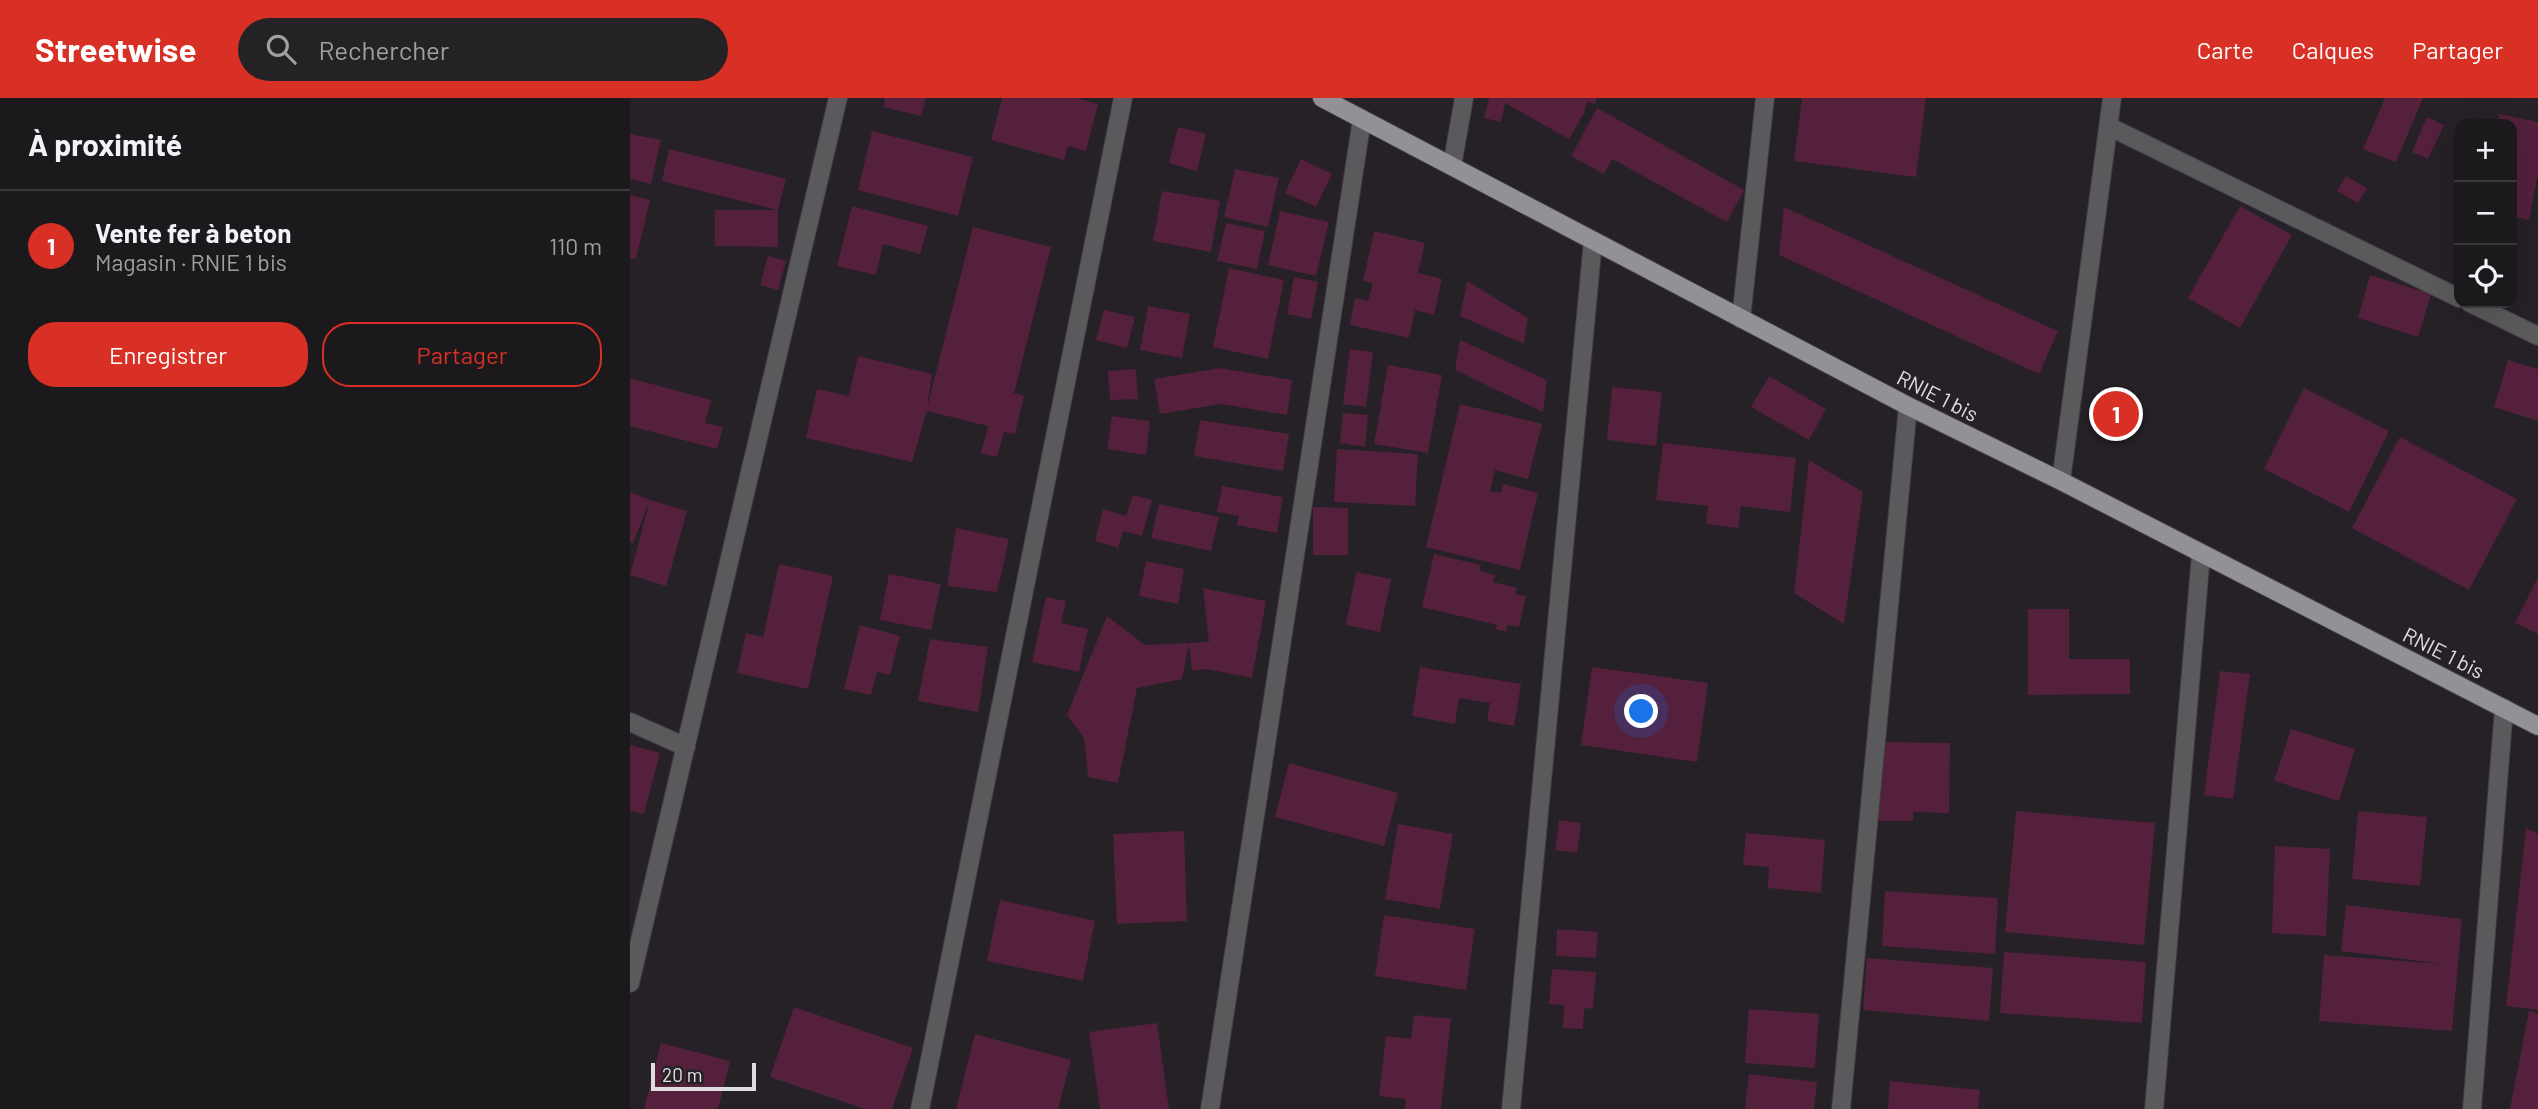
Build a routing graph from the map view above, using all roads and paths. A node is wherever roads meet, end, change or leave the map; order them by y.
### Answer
1 (838, 98) edge
2 (1123, 98) edge
3 (1322, 98) edge
4 (1464, 98) edge
5 (1765, 98) edge
6 (2112, 98) edge
7 (1362, 119) junction
8 (2110, 127) junction
9 (1452, 166) junction
10 (1593, 240) junction
11 (2454, 296) edge
12 (2480, 308) edge
13 (1741, 319) junction
14 (2538, 336) edge
15 (1908, 406) junction
16 (2061, 481) junction
17 (2201, 554) junction
18 (2504, 708) junction
19 (630, 722) edge
20 (2538, 726) edge
21 (686, 747) junction
22 (630, 984) edge
23 (920, 1109) edge
24 (1210, 1109) edge
25 (1511, 1109) edge
26 (1841, 1109) edge
27 (2154, 1109) edge
28 (2472, 1109) edge

1 - 21 street
2 - 23 street
3 - 7 main road, RNIE 1 bis
4 - 9 street
5 - 13 street
6 - 8 street
7 - 9 main road, RNIE 1 bis
7 - 24 street
8 - 11 street
8 - 16 street
9 - 10 main road, RNIE 1 bis
10 - 13 main road, RNIE 1 bis
10 - 25 street
12 - 14 street
13 - 15 main road, RNIE 1 bis
15 - 16 main road, RNIE 1 bis
15 - 26 street
16 - 17 main road, RNIE 1 bis
17 - 18 main road, RNIE 1 bis
17 - 27 street
18 - 20 main road, RNIE 1 bis
18 - 28 street
19 - 21 street
21 - 22 street

